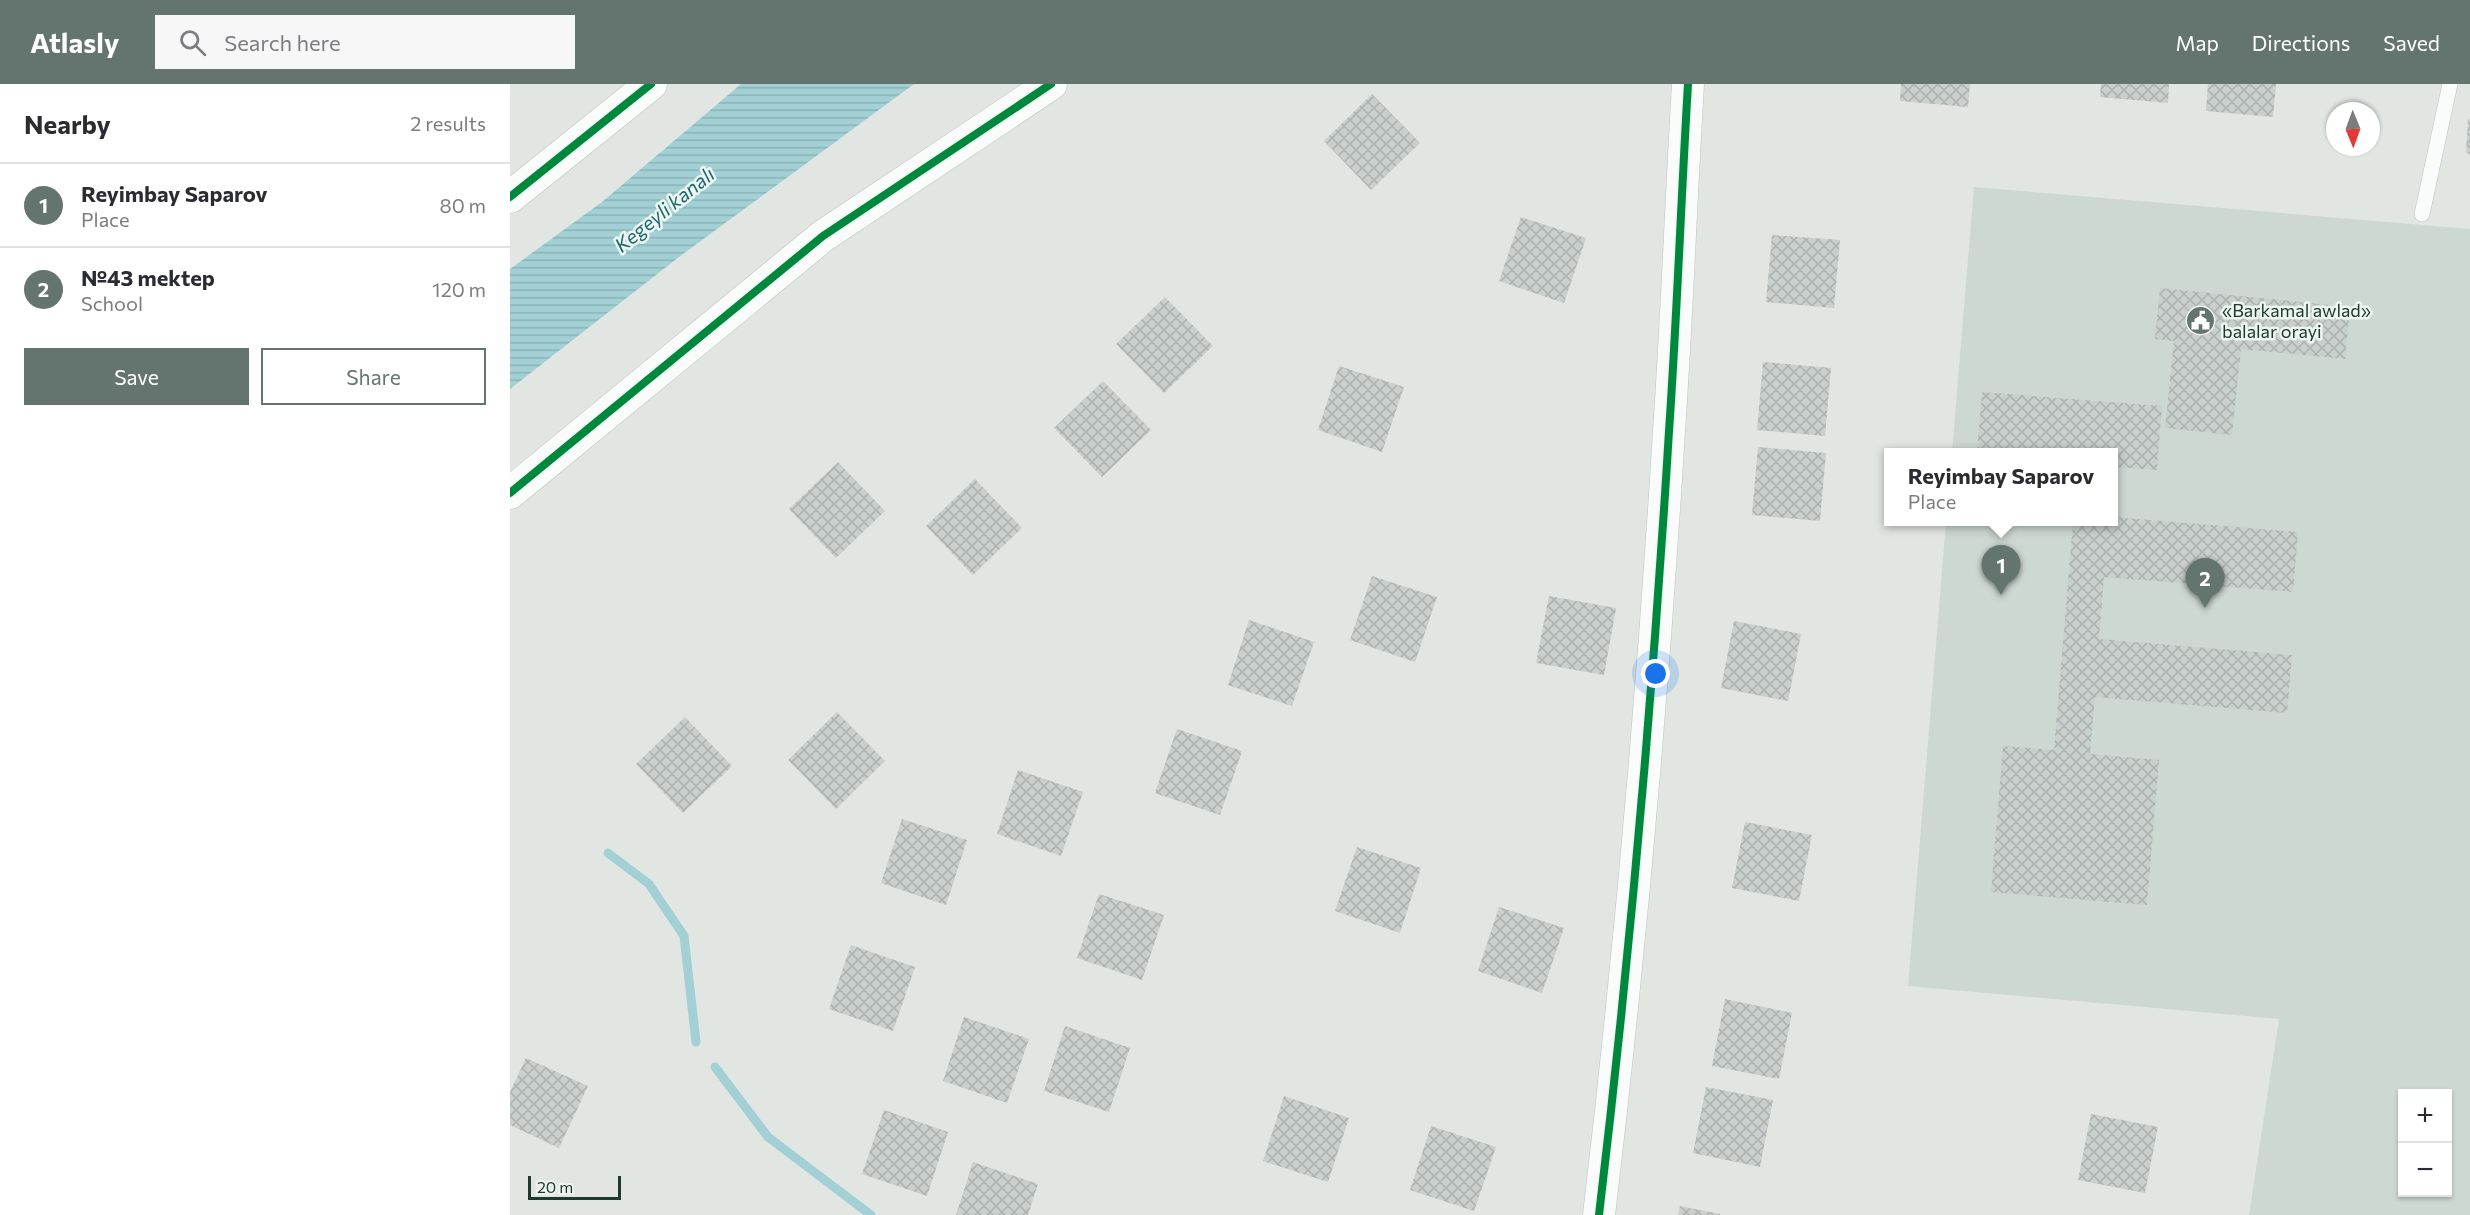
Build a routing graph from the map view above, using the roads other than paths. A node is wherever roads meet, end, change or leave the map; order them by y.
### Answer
1 (651, 84) edge
2 (1051, 84) edge
3 (1688, 84) edge
4 (2450, 84) edge
5 (510, 197) edge
6 (2422, 214) dead end
7 (510, 493) edge
8 (1599, 1215) edge

1 - 5 street
2 - 7 street
3 - 8 street
4 - 6 lane

